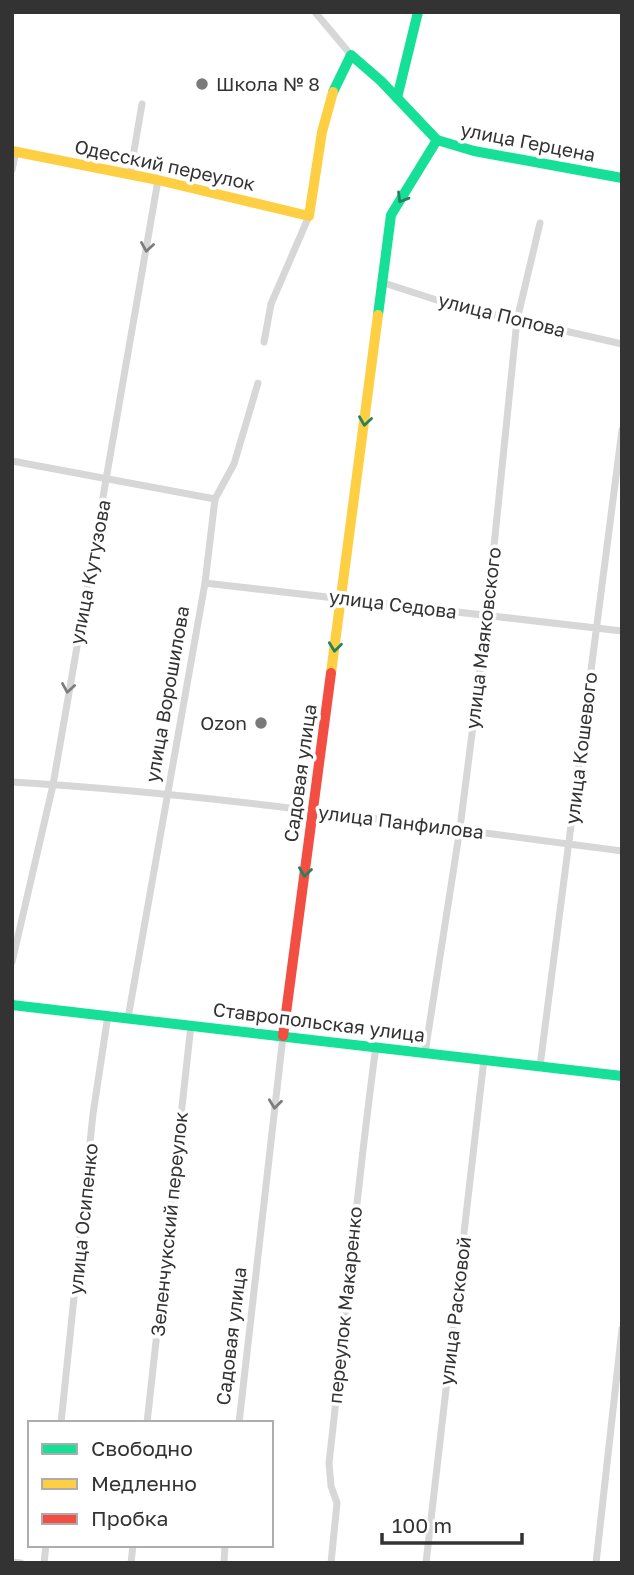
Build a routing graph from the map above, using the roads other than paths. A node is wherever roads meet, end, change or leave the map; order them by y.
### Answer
1 (315, 12) edge
2 (418, 12) edge
3 (351, 55) junction
4 (397, 98) junction
5 (142, 104) dead end
6 (437, 140) junction
7 (14, 151) edge
8 (12, 170) edge
9 (130, 174) junction
10 (622, 178) edge
11 (158, 180) junction
12 (309, 216) junction
13 (540, 223) dead end
14 (384, 283) junction
15 (517, 320) junction
16 (264, 342) dead end
17 (622, 344) edge
18 (258, 383) dead end
19 (622, 430) edge
20 (12, 461) edge
21 (109, 477) junction
22 (215, 499) junction
23 (205, 583) junction
24 (341, 597) junction
25 (487, 615) junction
26 (596, 628) junction
27 (622, 631) edge
28 (12, 782) edge
29 (52, 785) junction
30 (167, 793) junction
31 (313, 812) junction
32 (460, 828) junction
33 (569, 845) junction
34 (622, 851) edge
35 (12, 962) edge
36 (12, 1005) edge
37 (108, 1015) junction
38 (128, 1018) junction
39 (191, 1025) junction
40 (283, 1036) junction
41 (376, 1046) junction
42 (425, 1052) junction
43 (484, 1059) junction
44 (540, 1066) junction
45 (622, 1076) edge
46 (622, 1329) edge
47 (61, 1421) edge
48 (147, 1421) edge
49 (239, 1421) edge
50 (12, 1562) edge
51 (21, 1563) edge
52 (331, 1563) edge
53 (426, 1563) edge
54 (596, 1563) edge

1 - 3 street, улица Герцена
2 - 4 street
3 - 4 street, улица Герцена
3 - 12 street
4 - 6 street, улица Герцена
5 - 9 street
6 - 10 street, улица Герцена
6 -> 14 street, Садовая улица
7 - 8 street
7 - 9 street, Одесский переулок
9 - 11 street, Одесский переулок
11 - 12 street, Одесский переулок
11 -> 21 street, улица Кутузова
12 - 16 street
13 - 15 street, улица Маяковского
14 - 15 street, улица Попова
14 -> 24 street, Садовая улица
15 - 17 street, улица Попова
15 - 25 street, улица Маяковского
18 - 22 street, улица Ворошилова
19 - 26 street, улица Кошевого
20 - 21 street
21 - 22 street
21 -> 29 street, улица Кутузова
22 - 23 street, улица Ворошилова
23 - 24 street, улица Седова
23 - 30 street, улица Ворошилова
24 - 25 street, улица Седова
24 -> 31 street, Садовая улица
25 - 26 street, улица Седова
25 - 32 street, улица Маяковского
26 - 27 street, улица Седова
26 - 33 street, улица Кошевого
28 - 29 street, улица Панфилова
29 - 30 street, улица Панфилова
29 - 35 street, улица Кутузова
30 - 31 street, улица Панфилова
30 - 38 street, улица Ворошилова
31 - 32 street, улица Панфилова
31 -> 40 street, Садовая улица
32 - 33 street, улица Панфилова
32 - 42 street, улица Маяковского
33 - 34 street, улица Панфилова
33 - 44 street, улица Кошевого
36 - 37 street, Ставропольская улица
37 - 38 street, Ставропольская улица
37 - 47 street, улица Осипенко
38 - 39 street, Ставропольская улица
39 - 40 street, Ставропольская улица
39 - 48 street, Зеленчукский переулок
40 - 41 street, Ставропольская улица
40 -> 49 street, Садовая улица
41 - 42 street, Ставропольская улица
41 - 52 street, переулок Макаренко
42 - 43 street, Ставропольская улица
43 - 44 street, Ставропольская улица
43 - 53 street, улица Расковой
44 - 45 street, Ставропольская улица
46 - 54 street
50 - 51 street

